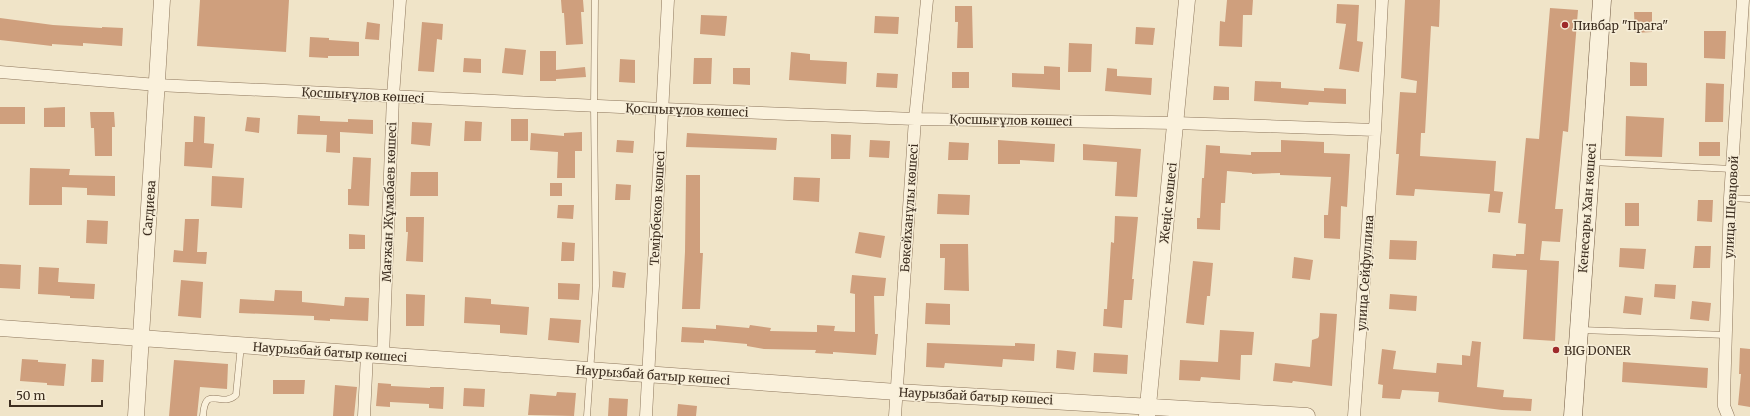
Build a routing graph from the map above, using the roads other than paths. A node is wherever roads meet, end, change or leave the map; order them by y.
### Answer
1 (162, 0) edge
2 (400, 0) edge
3 (595, 0) edge
4 (668, 0) edge
5 (927, 0) edge
6 (1187, 0) edge
7 (1382, 0) edge
8 (1602, 0) edge
9 (1743, 0) edge
10 (0, 72) edge
11 (157, 85) junction
12 (393, 96) junction
13 (594, 106) junction
14 (663, 109) junction
15 (915, 119) junction
16 (1176, 123) junction
17 (1375, 130) junction
18 (1590, 162) junction
19 (1732, 169) junction
20 (1730, 198) junction
21 (1750, 199) edge
22 (0, 328) edge
23 (1579, 330) junction
24 (1726, 335) junction
25 (141, 339) junction
26 (241, 345) junction
27 (375, 355) junction
28 (591, 370) junction
29 (648, 374) junction
30 (897, 392) junction
31 (1148, 411) edge
32 (1727, 415) edge
33 (136, 416) edge
34 (203, 416) edge
35 (364, 416) edge
36 (587, 416) edge
37 (646, 416) edge
38 (895, 416) edge
39 (1307, 416) edge
40 (1354, 416) edge
41 (1572, 416) edge

1 - 11 street, Сагдиева
2 - 12 street, Мағжан Жұмабаев көшесі
3 - 13 lane
4 - 14 street, Темірбеков көшесі
5 - 15 street, Бөкейханұлы көшесі
6 - 16 street, Жеңіс көшесі
7 - 17 street, улица Сейфуллина
8 - 18 main road, Кенесары Хан көшесі
9 - 19 street, улица Шевцовой
10 - 11 street, Қосшығұлов көшесі
11 - 12 street, Қосшығұлов көшесі
11 - 25 street, Сагдиева
12 - 13 street, Қосшығұлов көшесі
12 - 27 street, Мағжан Жұмабаев көшесі
13 - 14 street, Қосшығұлов көшесі
13 - 28 lane
14 - 15 street, Қосшығұлов көшесі
14 - 29 street, Темірбеков көшесі
15 - 16 street, Қосшығұлов көшесі
15 - 30 street, Бөкейханұлы көшесі
16 - 17 street, Қосшығұлов көшесі
16 - 31 street, Жеңіс көшесі
17 - 40 street, улица Сейфуллина
18 - 19 lane
18 - 23 main road, Кенесары Хан көшесі
19 - 20 street, улица Шевцовой
20 - 21 lane
20 - 24 street, улица Шевцовой
22 - 25 street, Наурызбай батыр көшесі
23 - 24 lane
23 - 41 main road, Кенесары Хан көшесі
24 - 32 street, улица Шевцовой
25 - 26 street, Наурызбай батыр көшесі
25 - 33 street, Сагдиева
26 - 27 street, Наурызбай батыр көшесі
26 - 34 lane
27 - 28 street, Наурызбай батыр көшесі
27 - 35 street, Мағжан Жұмабаев көшесі
28 - 29 street, Наурызбай батыр көшесі
28 - 36 lane
29 - 30 street, Наурызбай батыр көшесі
29 - 37 street, Темірбеков көшесі
30 - 31 street, Наурызбай батыр көшесі
30 - 38 street, Бөкейханұлы көшесі
31 - 39 street, Наурызбай батыр көшесі

